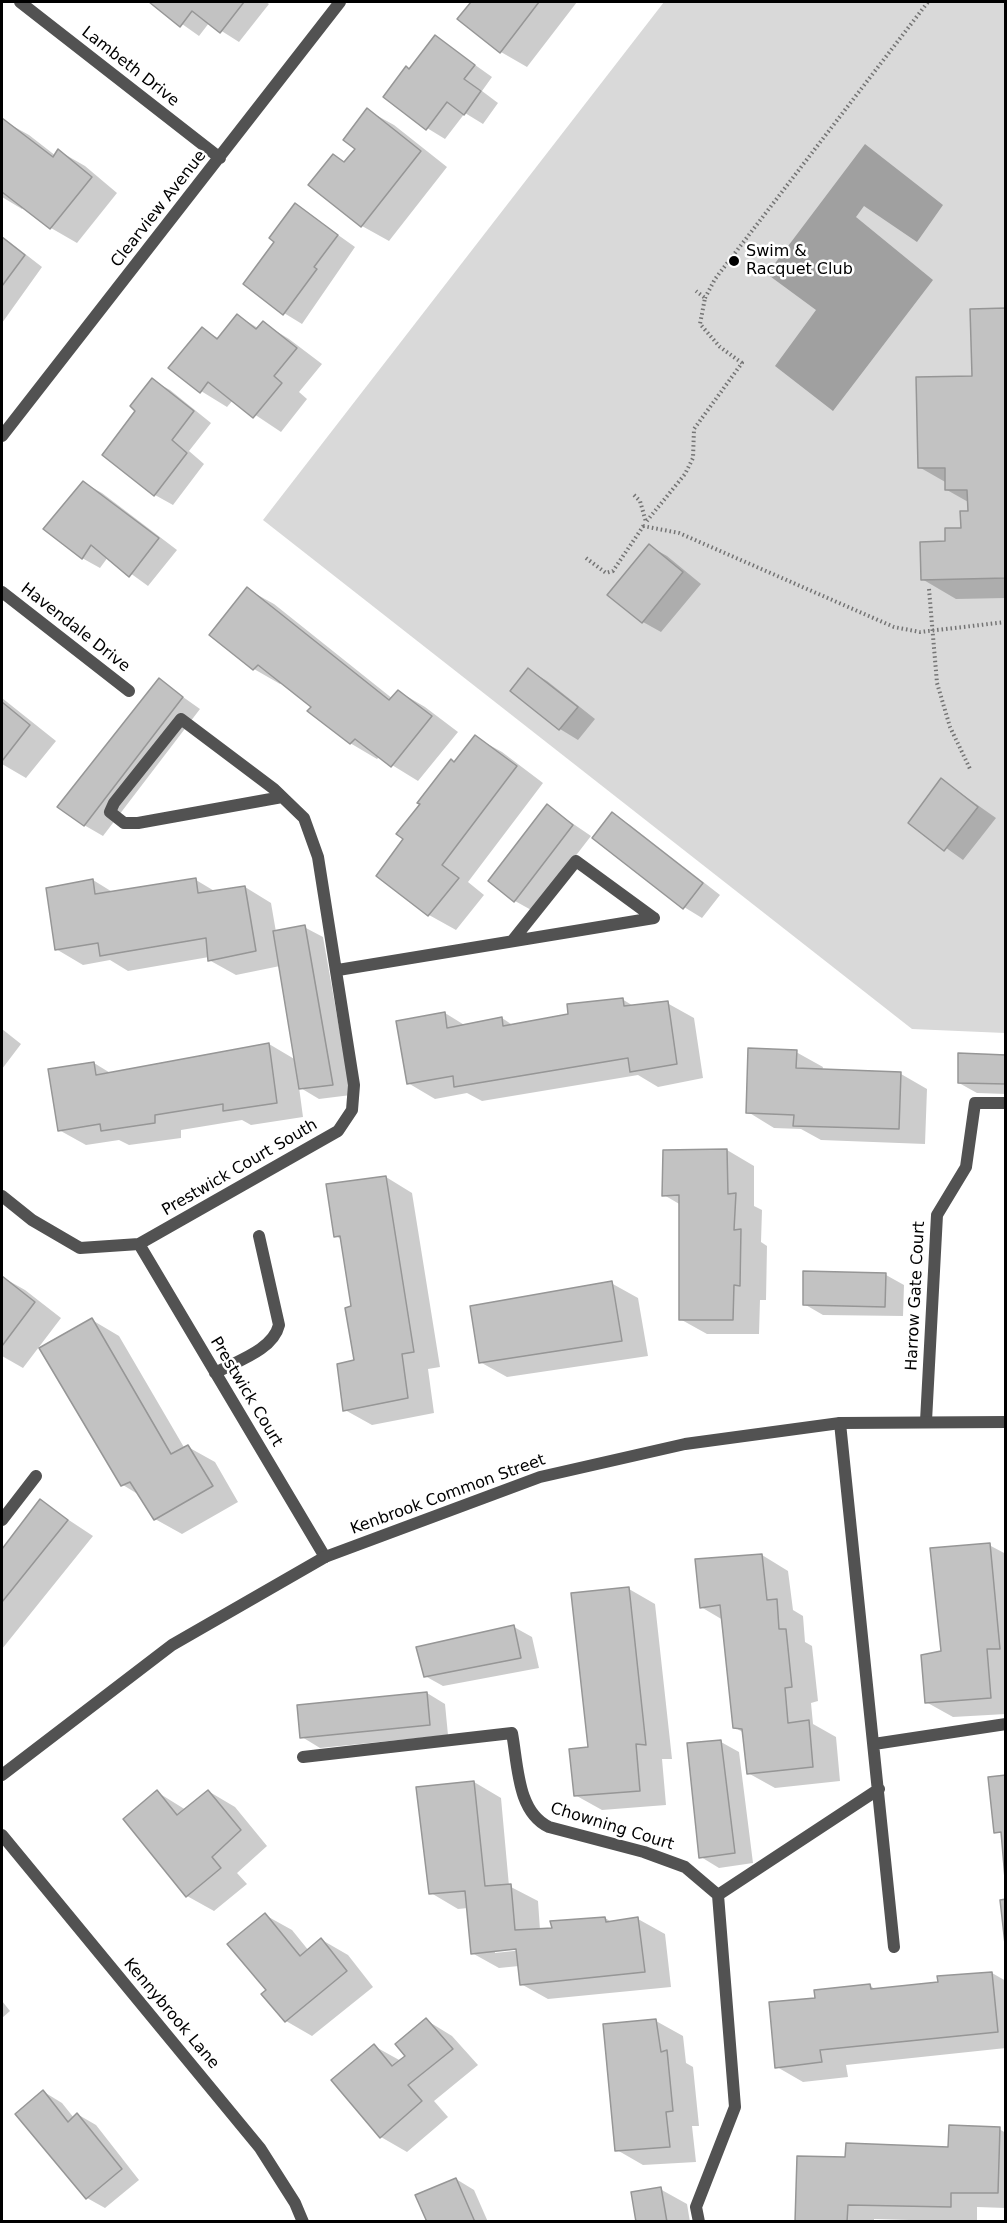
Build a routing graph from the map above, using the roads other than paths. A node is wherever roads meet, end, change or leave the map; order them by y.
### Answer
1 (20, 2) edge
2 (340, 2) edge
3 (220, 158) junction
4 (2, 436) edge
5 (2, 592) edge
6 (129, 691) dead end
7 (282, 797) junction
8 (513, 940) junction
9 (338, 970) junction
10 (1005, 1103) edge
11 (2, 1196) edge
12 (258, 1236) dead end
13 (139, 1244) junction
14 (215, 1373) junction
15 (926, 1421) junction
16 (1005, 1422) edge
17 (840, 1424) junction
18 (36, 1476) dead end
19 (2, 1520) edge
20 (325, 1557) junction
21 (1005, 1724) edge
22 (874, 1744) junction
23 (303, 1757) dead end
24 (2, 1774) edge
25 (879, 1788) junction
26 (2, 1835) edge
27 (718, 1895) junction
28 (894, 1947) dead end
29 (303, 2222) edge
30 (699, 2222) edge

1 - 3 street, Lambeth Drive
2 - 3 street, Clearview Avenue
3 - 4 street, Clearview Avenue
5 - 6 street, Havendale Drive
7 - 7 street, Prestwick Court South
7 - 9 street, Prestwick Court South
8 - 8 street
8 - 9 street
9 - 13 street, Prestwick Court South
10 - 15 street, Harrow Gate Court
11 - 13 street
12 - 14 street
13 - 14 street, Prestwick Court
14 - 20 street, Prestwick Court
15 - 16 street, Kenbrook Common Street
15 - 17 street, Kenbrook Common Street
17 - 20 street, Kenbrook Common Street
17 - 22 street
18 - 19 street
20 - 24 street, Kenbrook Common Street
21 - 22 street
22 - 25 street
23 - 27 street, Chowning Court
25 - 27 street
25 - 28 street
26 - 29 street, Kennybrook Lane
27 - 30 street

